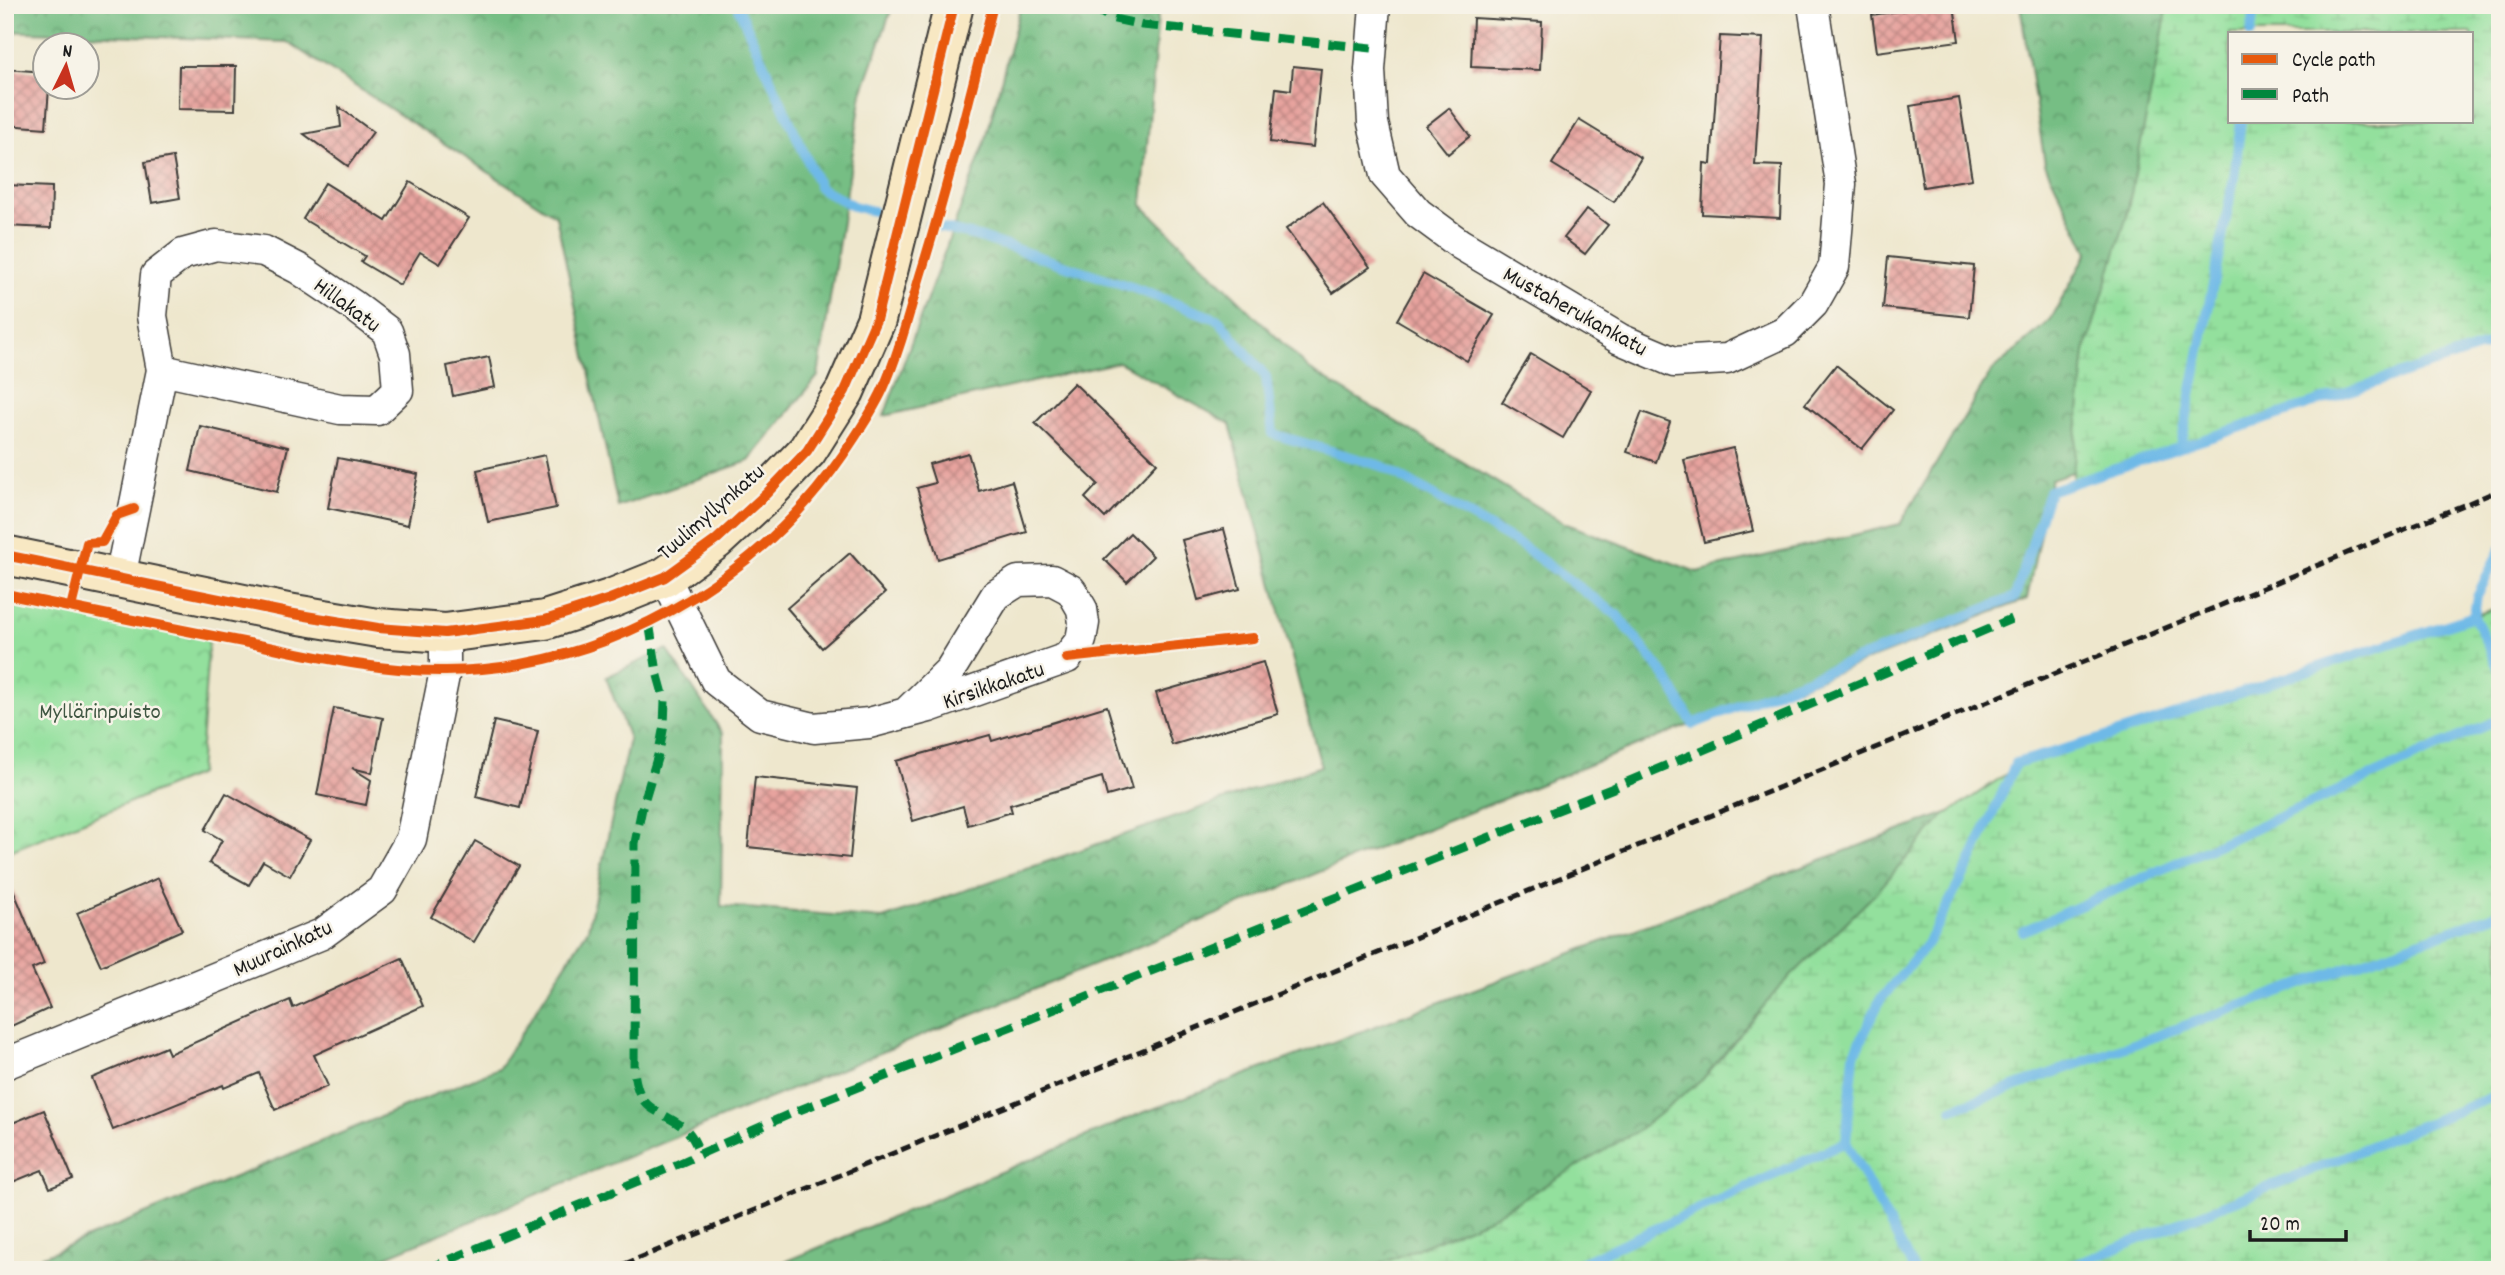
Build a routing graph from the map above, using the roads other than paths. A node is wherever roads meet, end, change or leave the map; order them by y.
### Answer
1 (954, 5) edge
2 (1375, 5) edge
3 (1813, 5) edge
4 (162, 370) junction
5 (5, 555) edge
6 (665, 577) junction
7 (120, 578) junction
8 (445, 633) junction
9 (906, 713) junction
10 (5, 1064) edge

1 - 6 street, Tuulimyllynkatu
2 - 3 street, Mustaherukankatu
4 - 4 street, Hillakatu
4 - 7 street, Hillakatu
5 - 7 street, Tuulimyllynkatu
6 - 8 street, Tuulimyllynkatu
6 - 9 street, Kirsikkakatu
7 - 8 street, Tuulimyllynkatu
8 - 10 street, Muurainkatu
9 - 9 street, Kirsikkakatu

